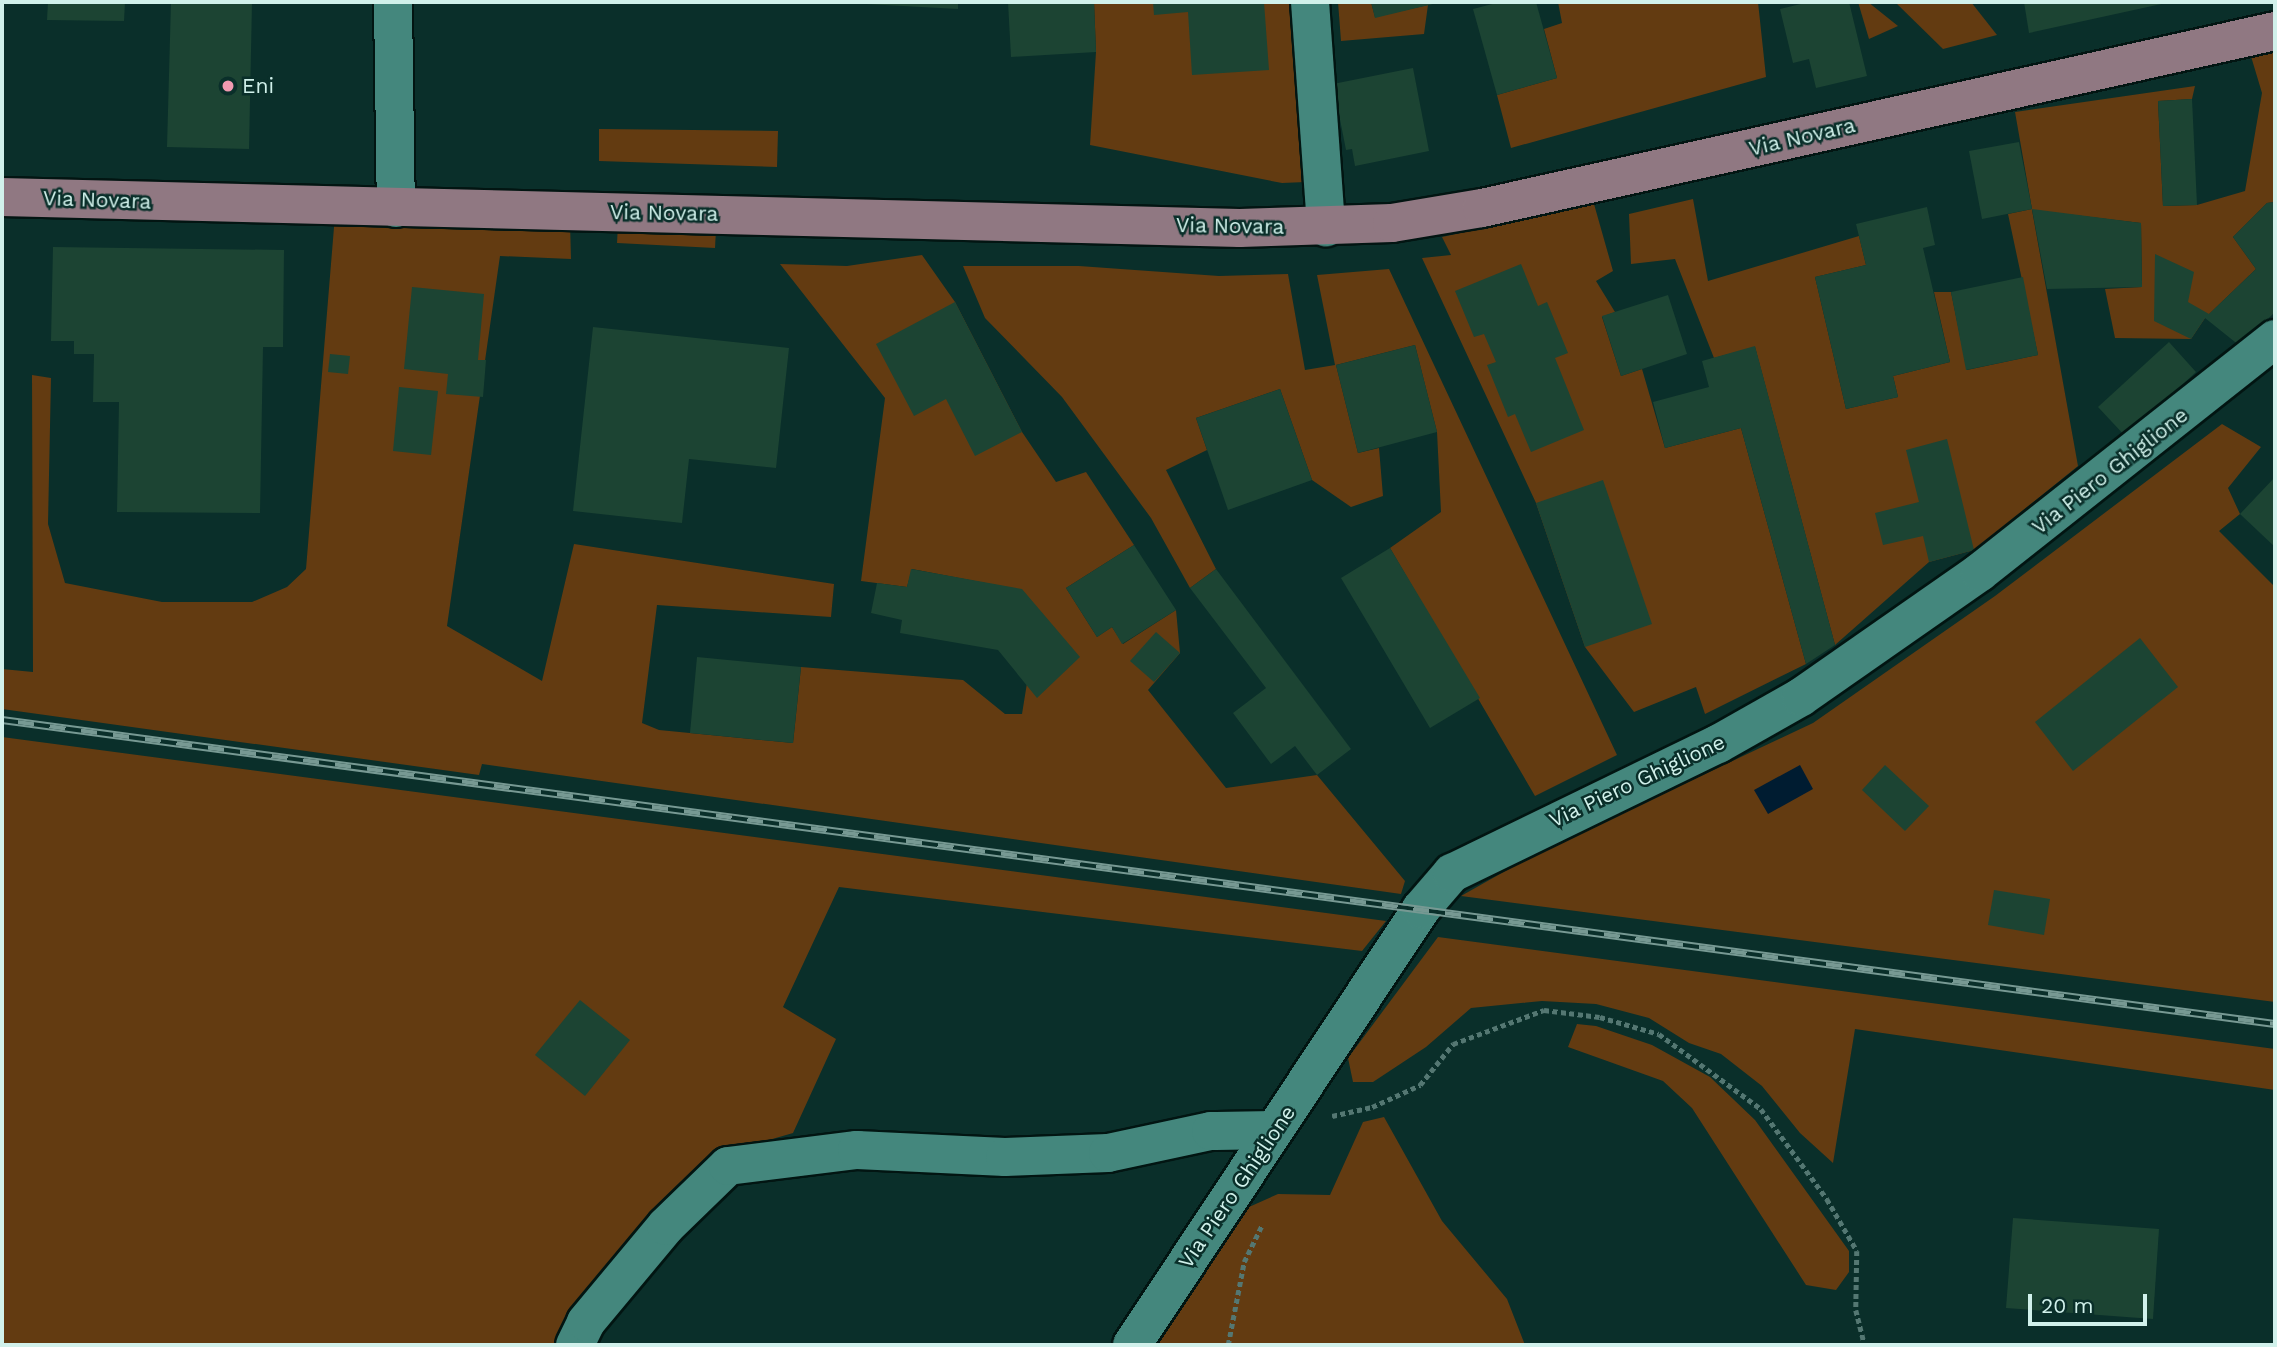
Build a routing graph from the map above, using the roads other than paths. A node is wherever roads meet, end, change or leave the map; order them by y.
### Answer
1 (393, 2) edge
2 (1310, 2) edge
3 (2275, 31) edge
4 (2, 198) edge
5 (396, 208) junction
6 (1325, 227) junction
7 (2275, 340) edge
8 (1274, 1130) junction
9 (575, 1345) edge
10 (1132, 1345) edge

1 - 5 street
2 - 6 street
3 - 6 main road, Via Novara
4 - 5 main road, Via Novara
5 - 6 main road, Via Novara
7 - 8 street, Via Piero Ghiglione
8 - 9 street
8 - 10 street, Via Piero Ghiglione

